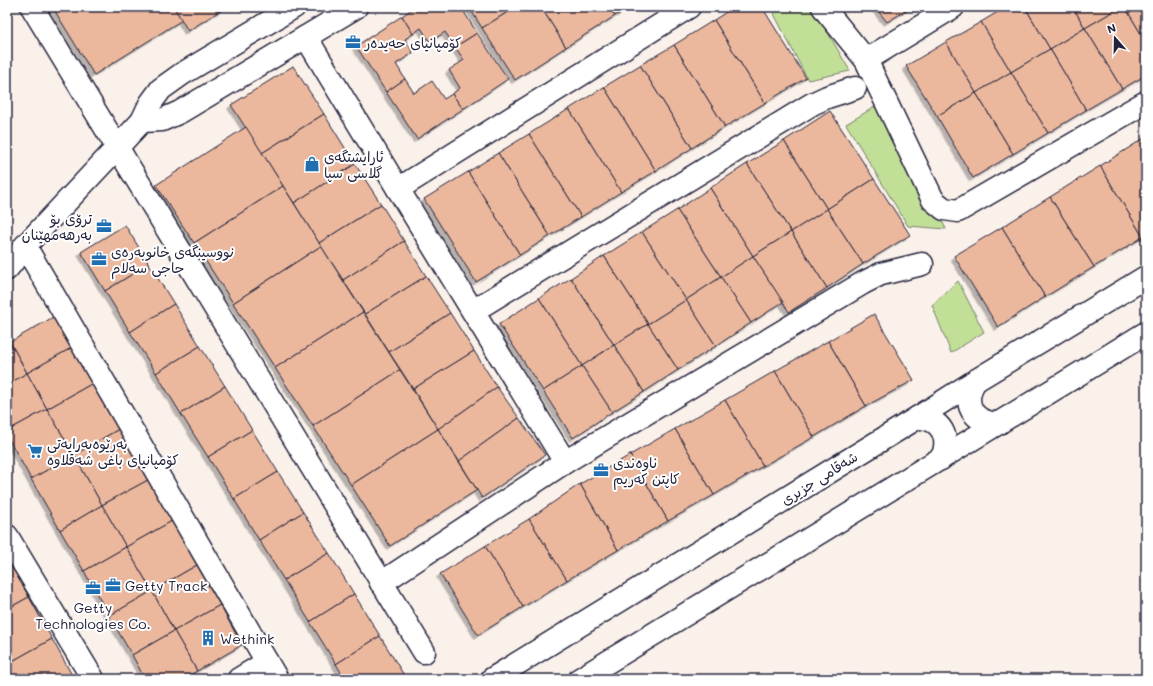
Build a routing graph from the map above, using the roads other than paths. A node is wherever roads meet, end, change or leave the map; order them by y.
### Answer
1 (32, 7) edge
2 (356, 7) edge
3 (689, 7) edge
4 (823, 7) edge
5 (953, 7) edge
6 (291, 8) edge
7 (306, 37) junction
8 (866, 60) junction
9 (855, 88) dead end
10 (1146, 102) edge
11 (142, 121) junction
12 (118, 148) junction
13 (398, 189) junction
14 (25, 246) junction
15 (922, 264) dead end
16 (7, 269) edge
17 (1146, 277) edge
18 (473, 312) junction
19 (1146, 333) edge
20 (975, 381) junction
21 (917, 418) junction
22 (999, 423) junction
23 (941, 459) junction
24 (565, 462) junction
25 (7, 536) edge
26 (381, 583) junction
27 (424, 652) dead end
28 (272, 671) edge
29 (93, 679) edge
30 (239, 679) edge
31 (492, 679) edge
32 (580, 679) edge

1 - 12 street
2 - 7 street
3 - 13 street
4 - 8 street
5 - 8 street
6 - 11 street
7 - 11 street
7 - 13 street
8 - 10 street
9 - 18 street
11 - 12 street
12 - 14 street
12 - 26 street
13 - 18 street
14 - 16 street
14 - 28 street
15 - 24 street
17 - 20 street, شەقامی جزیری
18 - 24 street
19 - 22 street
20 - 21 street, شەقامی جزیری
20 - 22 street
21 - 23 street
21 - 31 street, شەقامی جزیری
22 - 23 street
23 - 32 street
24 - 26 street
25 - 29 street
26 - 27 street
28 - 30 street

